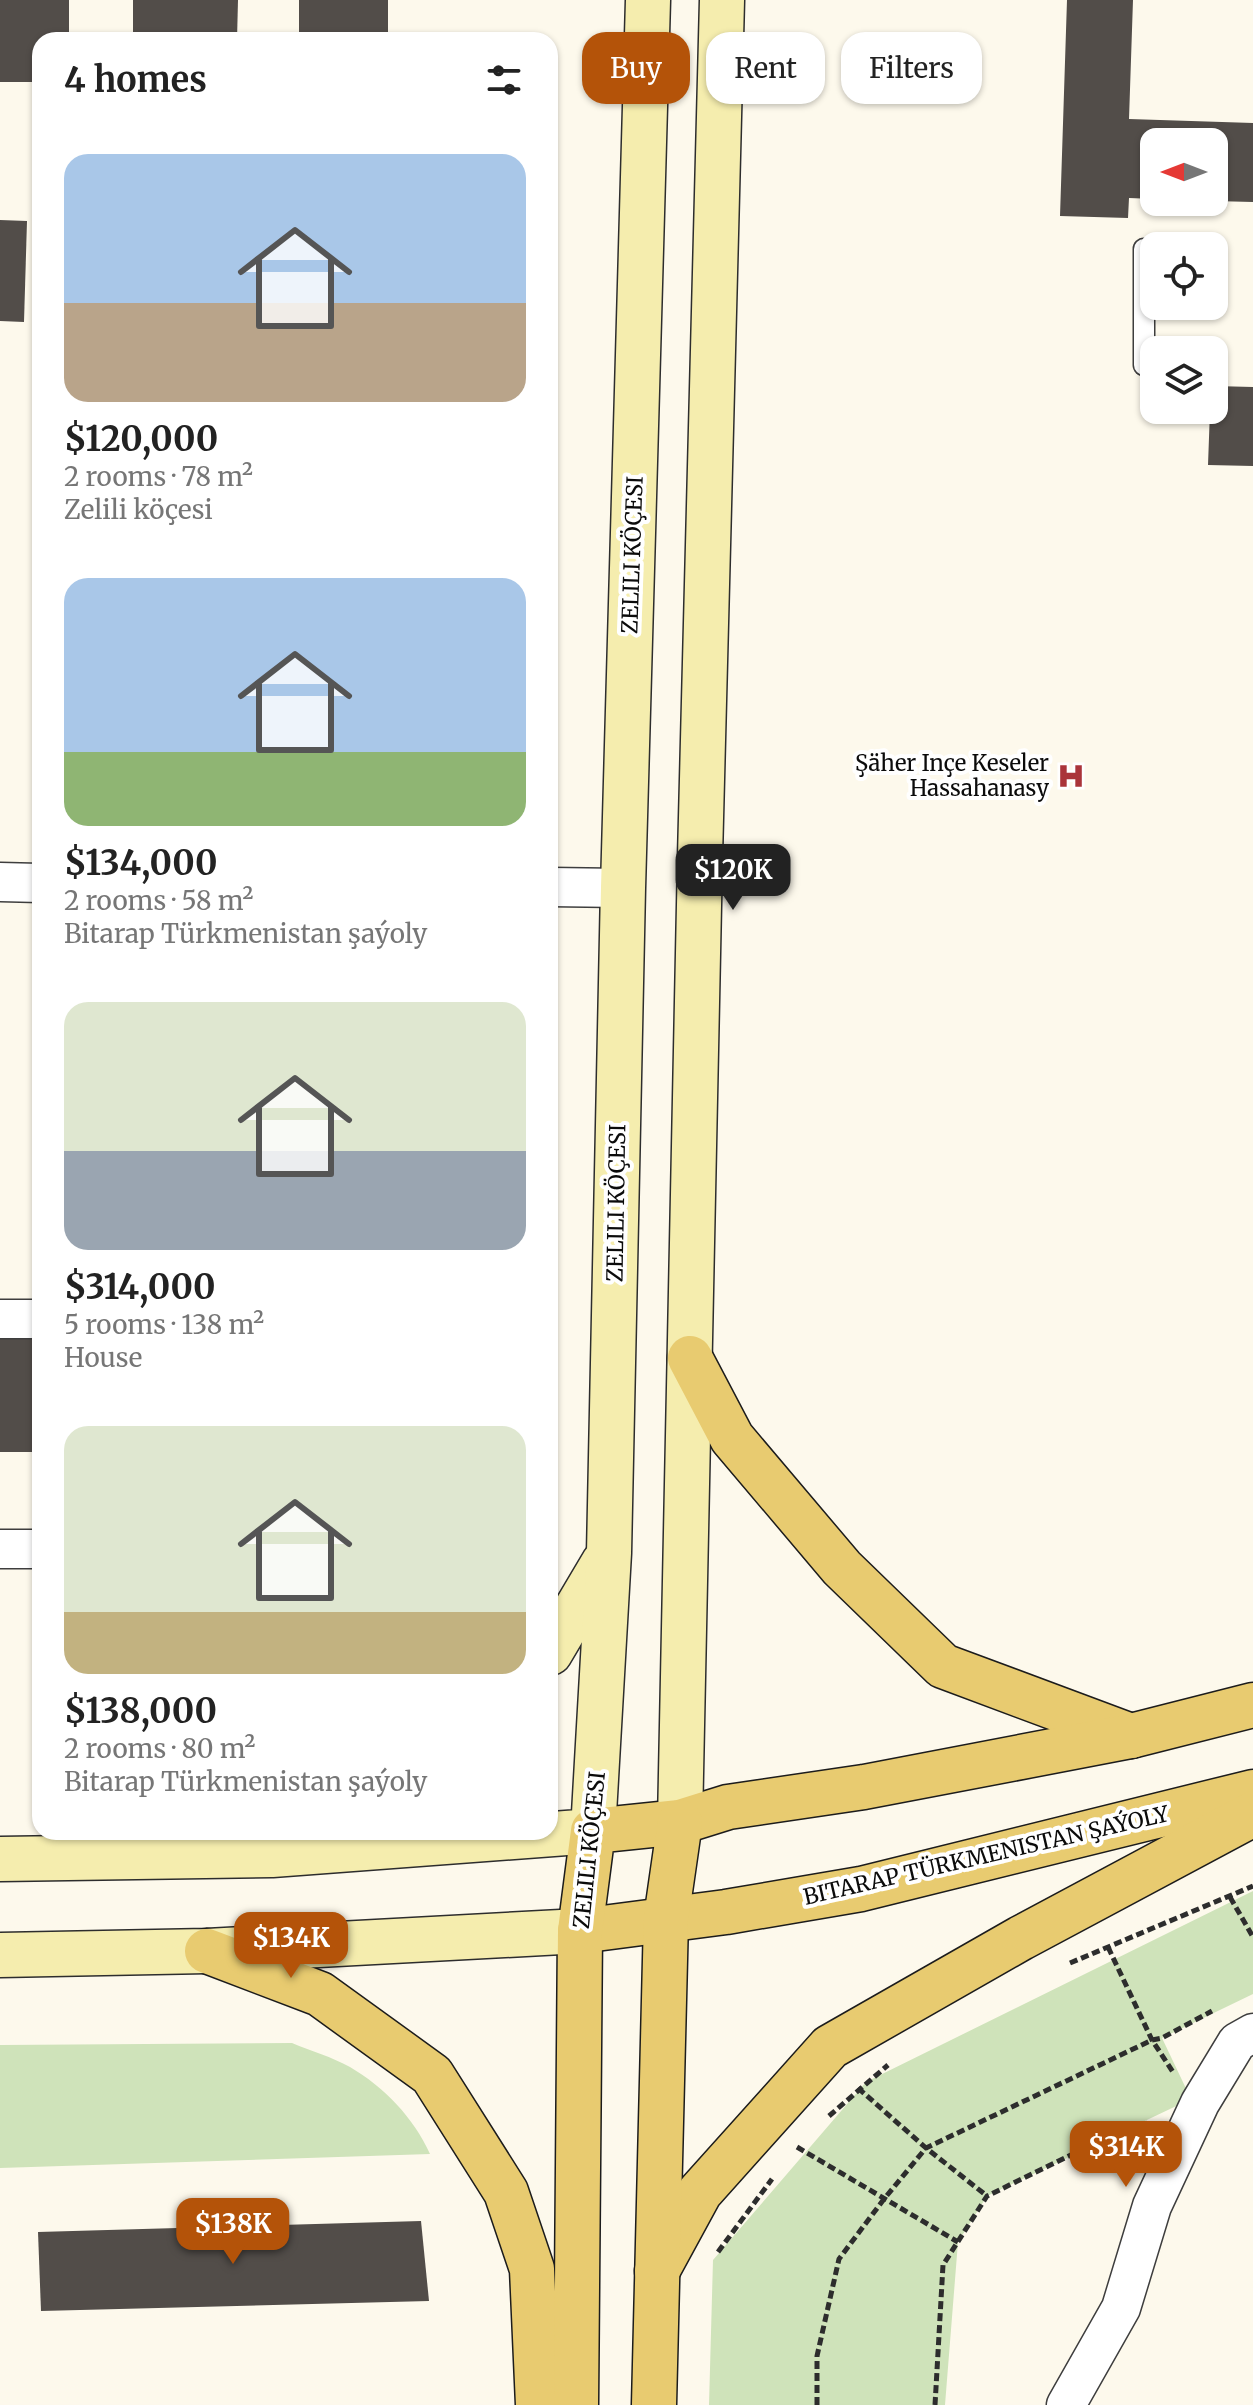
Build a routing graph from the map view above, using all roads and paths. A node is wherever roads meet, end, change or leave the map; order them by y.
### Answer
1 (648, 0) edge
2 (722, 0) edge
3 (0, 882) edge
4 (32, 883) edge
5 (558, 887) edge
6 (623, 888) junction
7 (0, 1319) edge
8 (32, 1319) edge
9 (690, 1358) junction
10 (0, 1549) edge
11 (32, 1549) edge
12 (609, 1553) junction
13 (558, 1643) edge
14 (1253, 1705) edge
15 (1131, 1736) junction
16 (1253, 1792) edge
17 (1253, 1814) edge
18 (680, 1822) junction
19 (593, 1831) junction
20 (558, 1834) edge
21 (314, 1840) edge
22 (473, 1840) edge
23 (272, 1855) junction
24 (0, 1859) edge
25 (1253, 1886) edge
26 (1230, 1897) junction
27 (666, 1919) junction
28 (580, 1931) junction
29 (1253, 1937) edge
30 (1108, 1947) junction
31 (207, 1951) junction
32 (0, 1955) edge
33 (1066, 1965) dead end
34 (1225, 2004) dead end
35 (1253, 2033) edge
36 (1152, 2040) junction
37 (900, 2056) dead end
38 (1175, 2075) dead end
39 (858, 2088) junction
40 (827, 2117) dead end
41 (1156, 2119) dead end
42 (806, 2137) dead end
43 (796, 2146) junction
44 (926, 2148) junction
45 (787, 2159) dead end
46 (777, 2172) dead end
47 (987, 2196) junction
48 (884, 2199) junction
49 (958, 2242) junction
50 (713, 2260) dead end
51 (657, 2271) junction
52 (538, 2405) edge
53 (576, 2405) edge
54 (654, 2405) edge
55 (817, 2405) edge
56 (935, 2405) edge
57 (1066, 2405) edge

1 - 6 main road, ZELILI KÖÇESI
2 - 9 main road
3 - 4 street
5 - 6 street
6 - 12 main road, ZELILI KÖÇESI
7 - 8 street
9 - 15 main road
9 - 18 main road
10 - 11 street
12 - 13 main road
12 - 19 main road, ZELILI KÖÇESI
14 - 15 main road
15 - 18 main road
16 - 27 main road, BITARAP TÜRKMENISTAN ŞAÝOLY
17 - 51 main road
18 - 19 main road
18 - 27 main road
19 - 20 main road
19 - 28 main road, ZELILI KÖÇESI
21 - 23 main road
22 - 23 main road
23 - 24 main road
25 - 26 path
26 - 29 path
26 - 30 path
27 - 28 main road, BITARAP TÜRKMENISTAN ŞAÝOLY
27 - 51 main road
28 - 31 main road, BITARAP TÜRKMENISTAN ŞAÝOLY
28 - 53 main road, ZELILI KÖÇESI
30 - 33 path
30 - 36 path
31 - 32 main road, BITARAP TÜRKMENISTAN ŞAÝOLY
31 - 52 main road
34 - 36 path
35 - 57 street
36 - 38 path
36 - 44 path
37 - 39 path
39 - 40 path
39 - 44 path
41 - 47 path
42 - 43 path
43 - 45 path
43 - 48 path
44 - 47 path
44 - 48 path
46 - 50 path
47 - 49 path
48 - 49 path
48 - 55 path
49 - 56 path
51 - 54 main road

